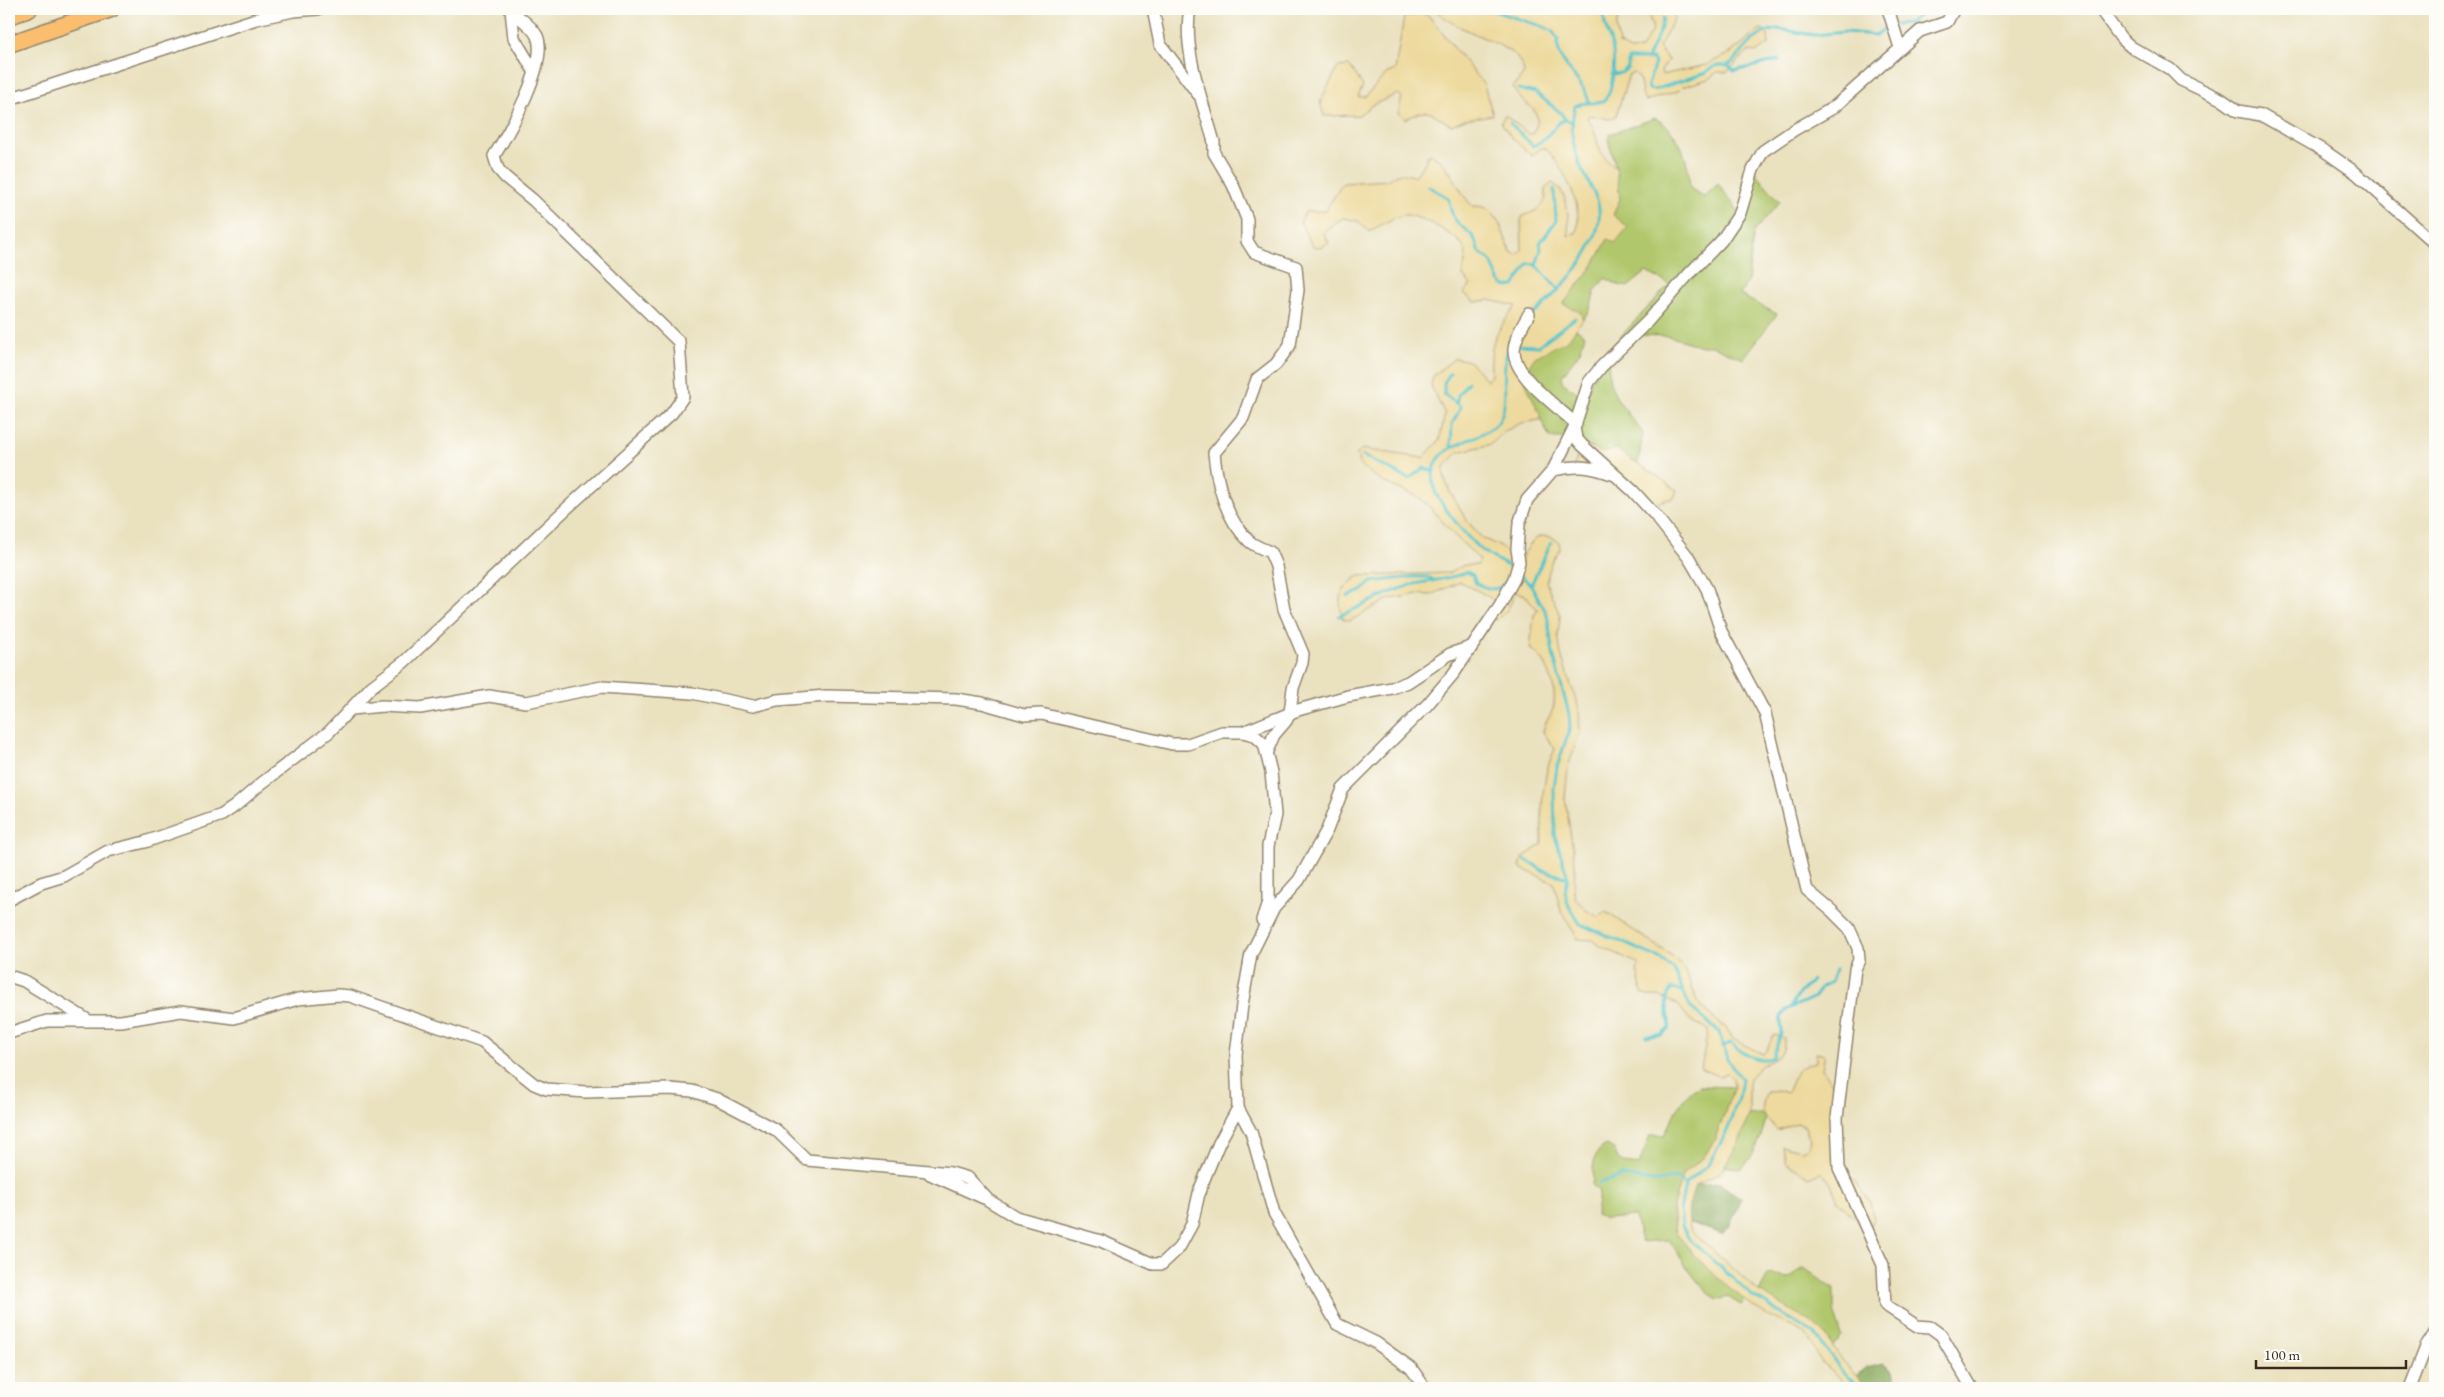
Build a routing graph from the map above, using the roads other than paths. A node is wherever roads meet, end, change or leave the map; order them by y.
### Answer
1 (29, 9) edge
2 (111, 9) edge
3 (318, 9) edge
4 (510, 9) edge
5 (1152, 9) edge
6 (1190, 9) edge
7 (1888, 9) edge
8 (1954, 9) edge
9 (2100, 9) edge
10 (9, 16) edge
11 (9, 44) edge
12 (1900, 48) junction
13 (534, 71) junction
14 (9, 99) edge
15 (1202, 99) junction
16 (2420, 229) junction
17 (2435, 236) edge
18 (2435, 244) edge
19 (1529, 314) dead end
20 (1575, 426) junction
21 (1553, 470) junction
22 (1615, 475) junction
23 (1471, 647) junction
24 (352, 709) junction
25 (1290, 713) junction
26 (1243, 732) junction
27 (1267, 751) junction
28 (9, 900) edge
29 (1251, 954) junction
30 (9, 976) edge
31 (88, 1020) junction
32 (9, 1033) edge
33 (1238, 1108) junction
34 (2435, 1333) edge
35 (1424, 1388) edge
36 (1972, 1388) edge
37 (2410, 1388) edge

1 - 10 highway
2 - 11 highway
3 - 14 street
4 - 13 street
4 - 13 street
5 - 15 street
6 - 15 street
7 - 12 street
8 - 12 street
9 - 16 street
12 - 20 street
13 - 24 street
15 - 25 street
16 - 17 street
16 - 18 street
19 - 20 street
20 - 21 street
20 - 22 street
21 - 22 street
21 - 23 street
22 - 36 street
23 - 25 street
23 - 29 street
24 - 26 street
24 - 28 street
25 - 26 street
25 - 27 street
26 - 27 street
27 - 29 street
29 - 33 street
30 - 31 street
31 - 32 street
31 - 33 street
33 - 35 street
34 - 37 street

